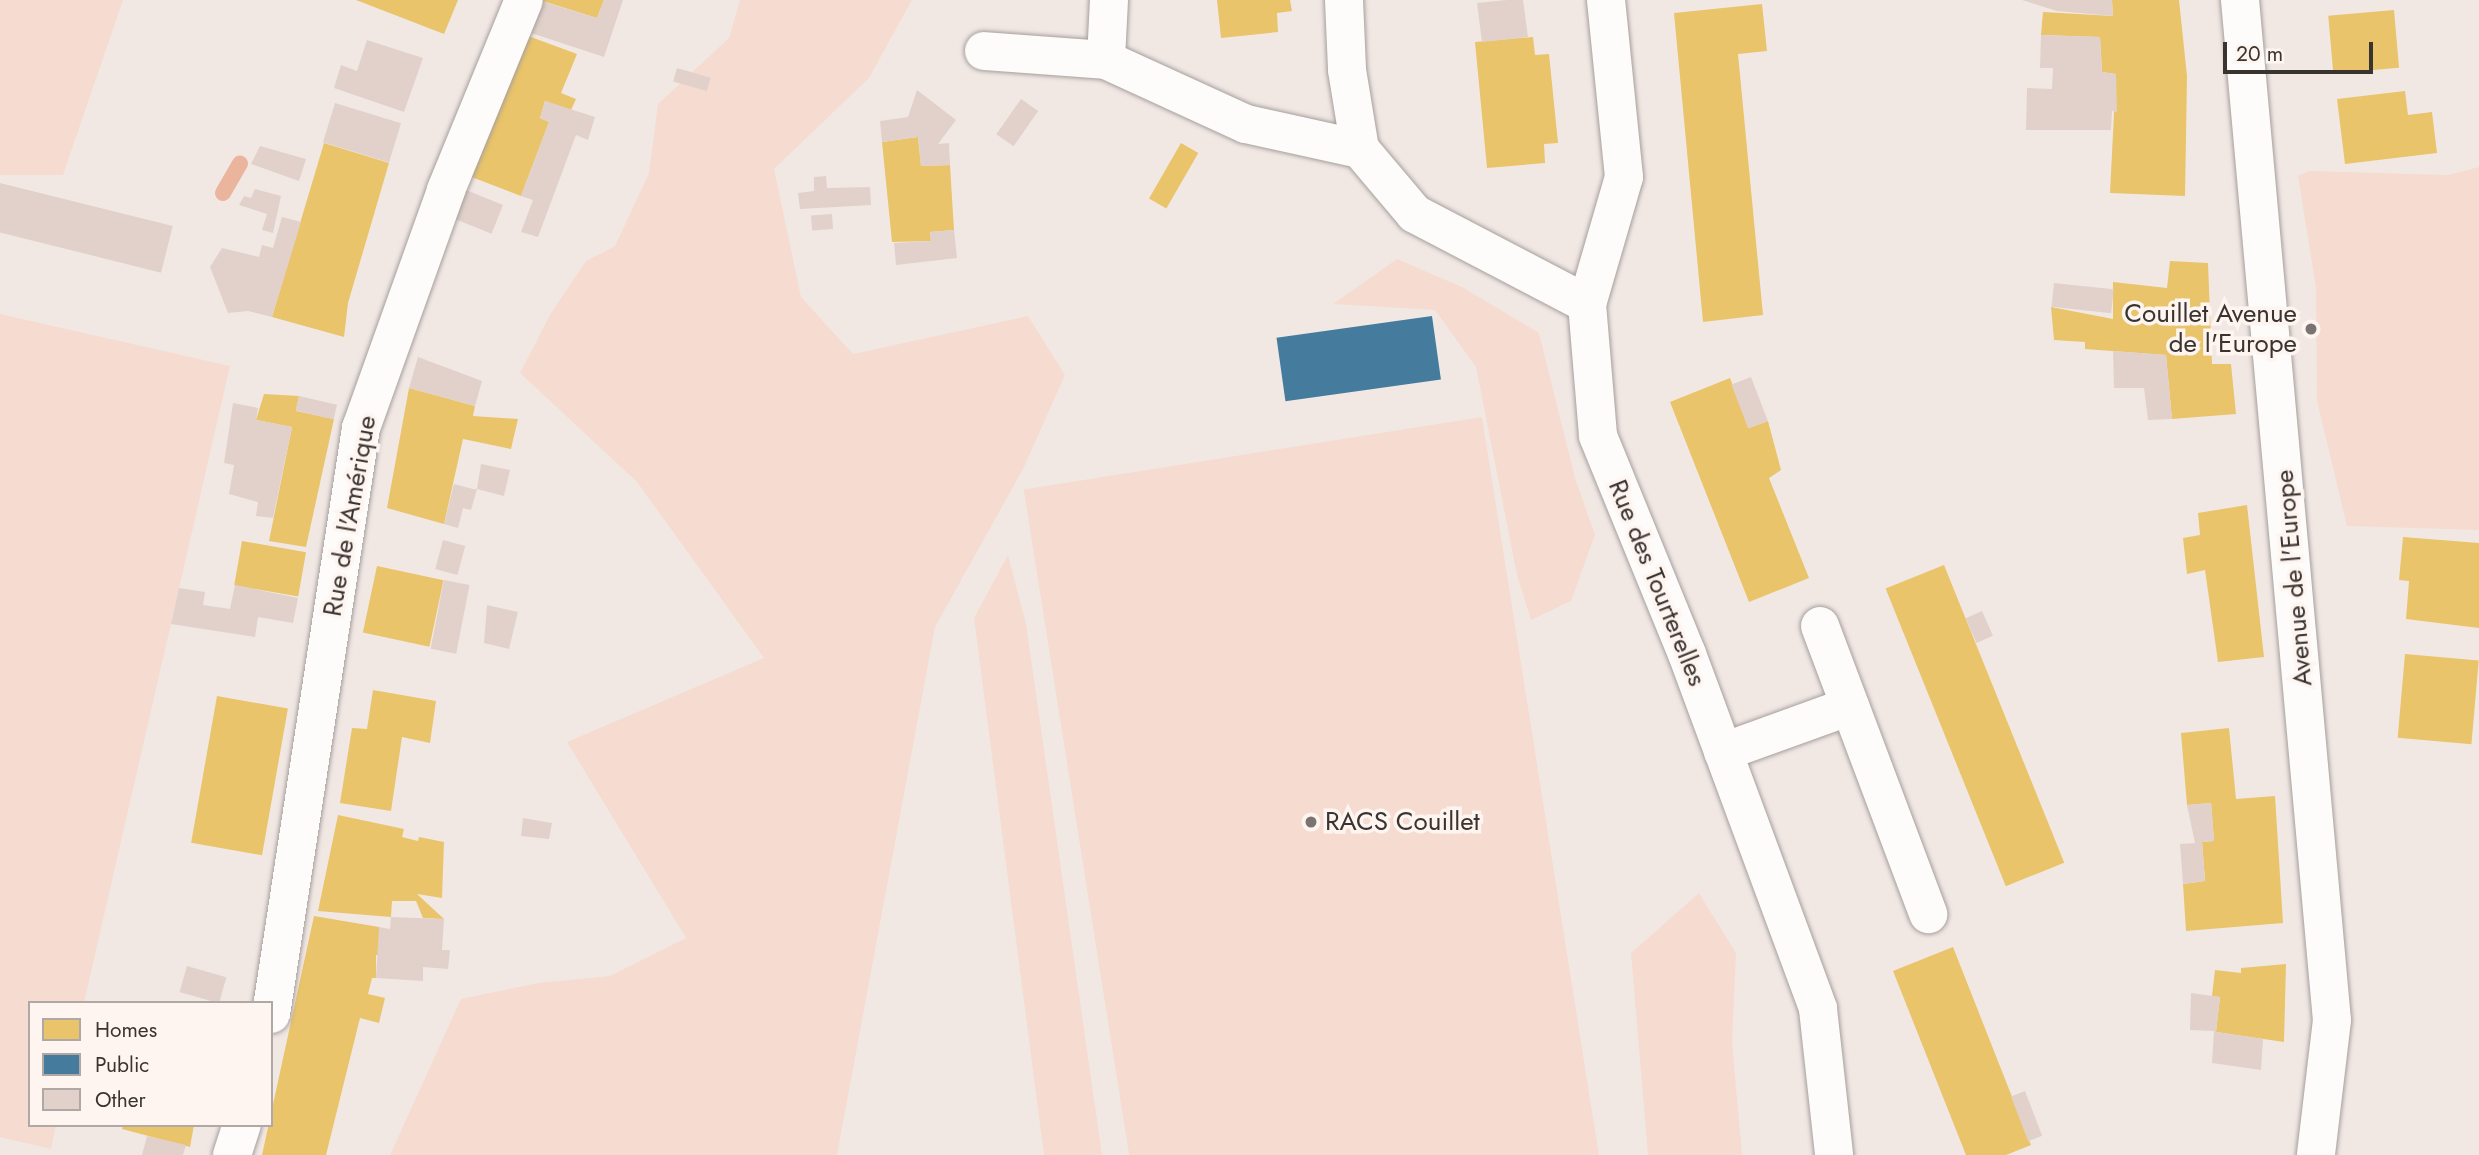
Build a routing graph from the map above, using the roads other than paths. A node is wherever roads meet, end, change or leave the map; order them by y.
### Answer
1 (524, 0) edge
2 (1109, 0) edge
3 (1344, 0) edge
4 (1606, 0) edge
5 (2241, 0) edge
6 (984, 51) dead end
7 (1106, 60) junction
8 (1360, 149) junction
9 (1587, 304) junction
10 (1819, 626) dead end
11 (1850, 706) junction
12 (1723, 752) junction
13 (1927, 914) dead end
14 (273, 1001) edge
15 (241, 1127) edge
16 (232, 1155) edge
17 (1834, 1155) edge
18 (2316, 1155) edge

1 - 14 street, Rue de l'Amérique
2 - 7 street
3 - 8 street
4 - 9 street, Rue des Tourterelles
5 - 18 street, Avenue de l'Europe
6 - 7 street
7 - 8 street
8 - 9 street
9 - 12 street, Rue des Tourterelles
10 - 11 street
11 - 12 street
11 - 13 street
12 - 17 street, Rue des Tourterelles
15 - 16 street

